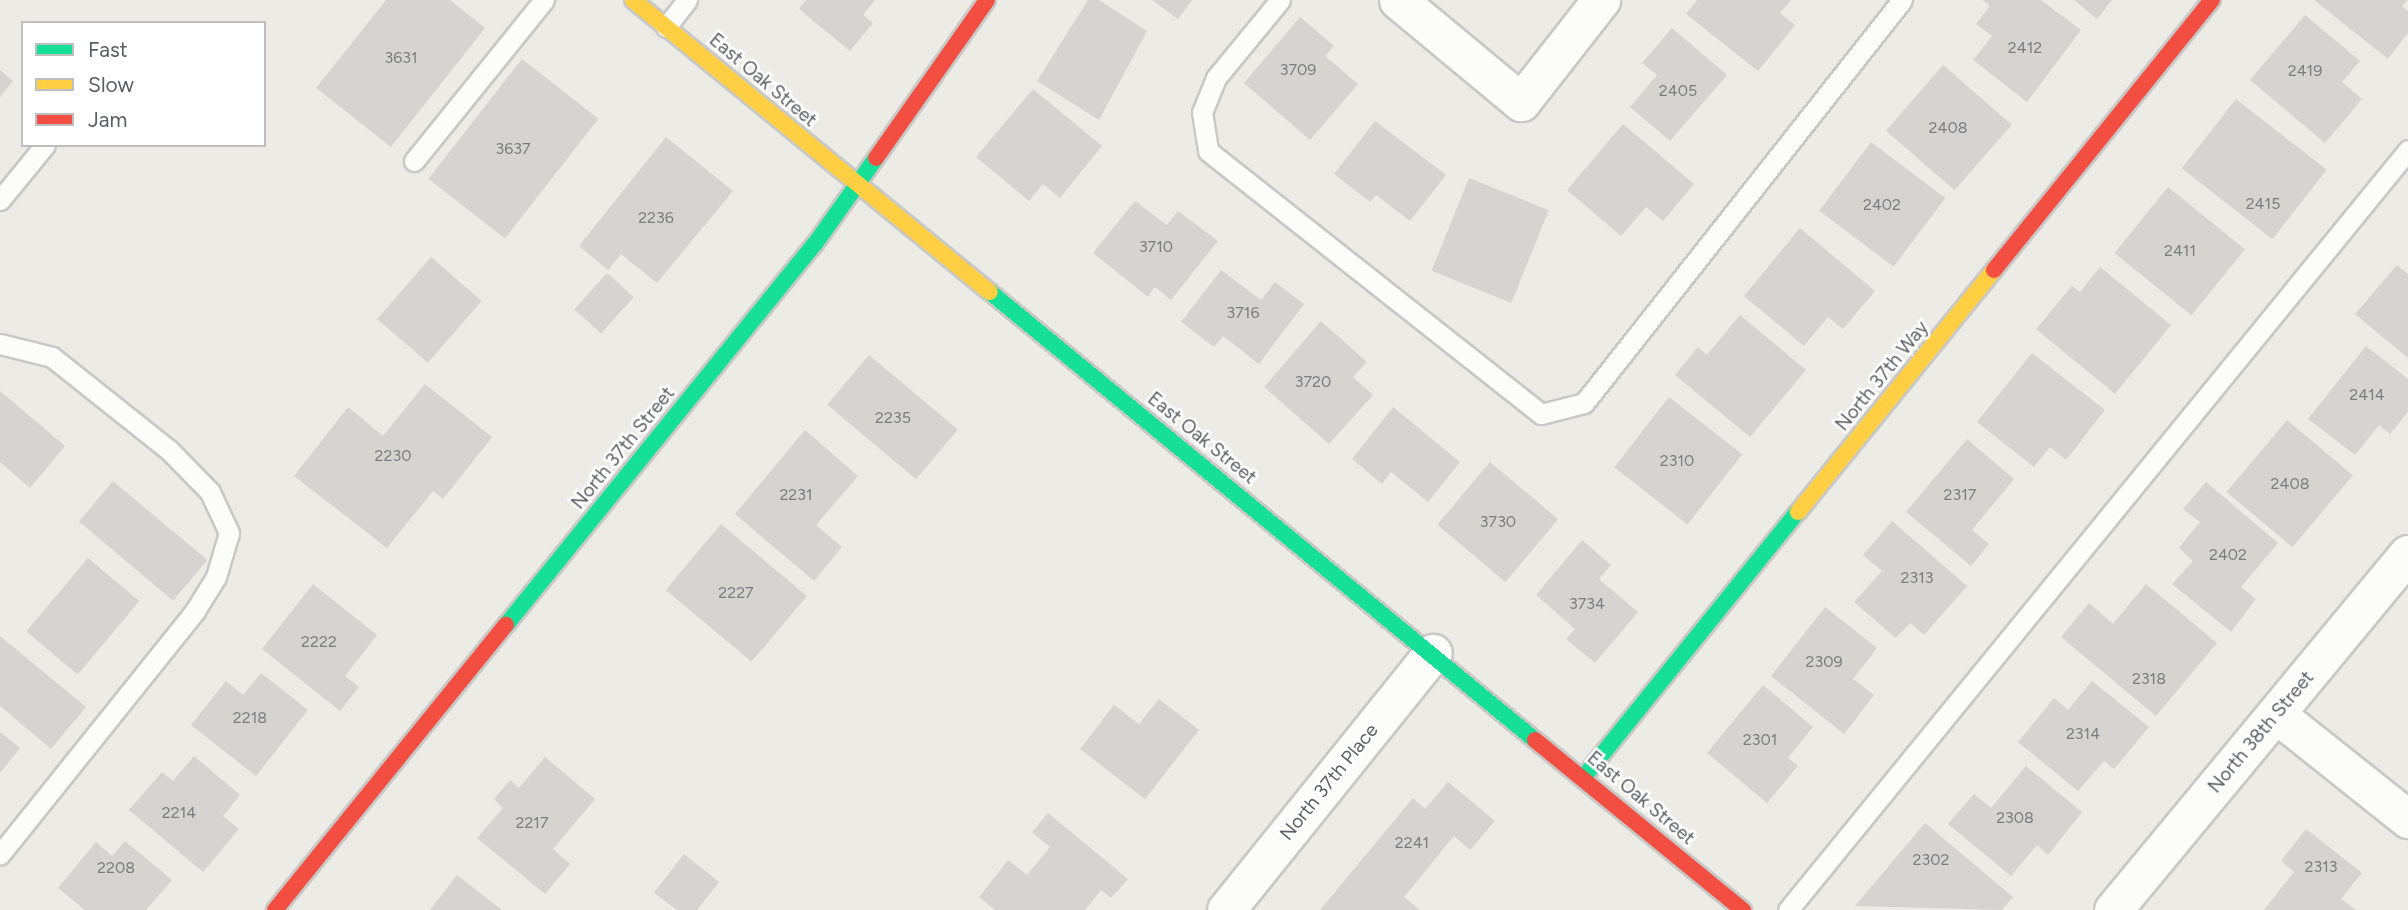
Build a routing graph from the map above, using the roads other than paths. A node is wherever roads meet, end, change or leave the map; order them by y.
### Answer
1 (544, 0) edge
2 (633, 0) edge
3 (687, 0) edge
4 (988, 0) edge
5 (1280, 0) edge
6 (1398, 0) edge
7 (1601, 0) edge
8 (1902, 0) edge
9 (2212, 0) edge
10 (666, 27) junction
11 (43, 147) edge
12 (2408, 150) edge
13 (414, 161) dead end
14 (857, 184) junction
15 (0, 200) edge
16 (0, 344) edge
17 (2408, 554) edge
18 (1433, 653) junction
19 (2276, 715) junction
20 (1584, 778) junction
21 (2408, 819) edge
22 (0, 854) edge
23 (275, 910) edge
24 (1226, 910) edge
25 (1743, 910) edge
26 (1788, 910) edge
27 (2113, 910) edge

1 - 13 lane
2 - 10 street, East Oak Street
3 - 10 lane
4 - 14 street, North 37th Street
5 - 8 lane
6 - 7 street
9 - 20 street, North 37th Way
10 - 14 street, East Oak Street
11 - 15 lane
12 - 26 lane
14 - 18 street, East Oak Street
14 - 23 street, North 37th Street
16 - 22 lane
17 - 19 street, North 38th Street
18 - 20 street, East Oak Street
18 - 24 street, North 37th Place
19 - 21 street
19 - 27 street, North 38th Street
20 - 25 street, East Oak Street

